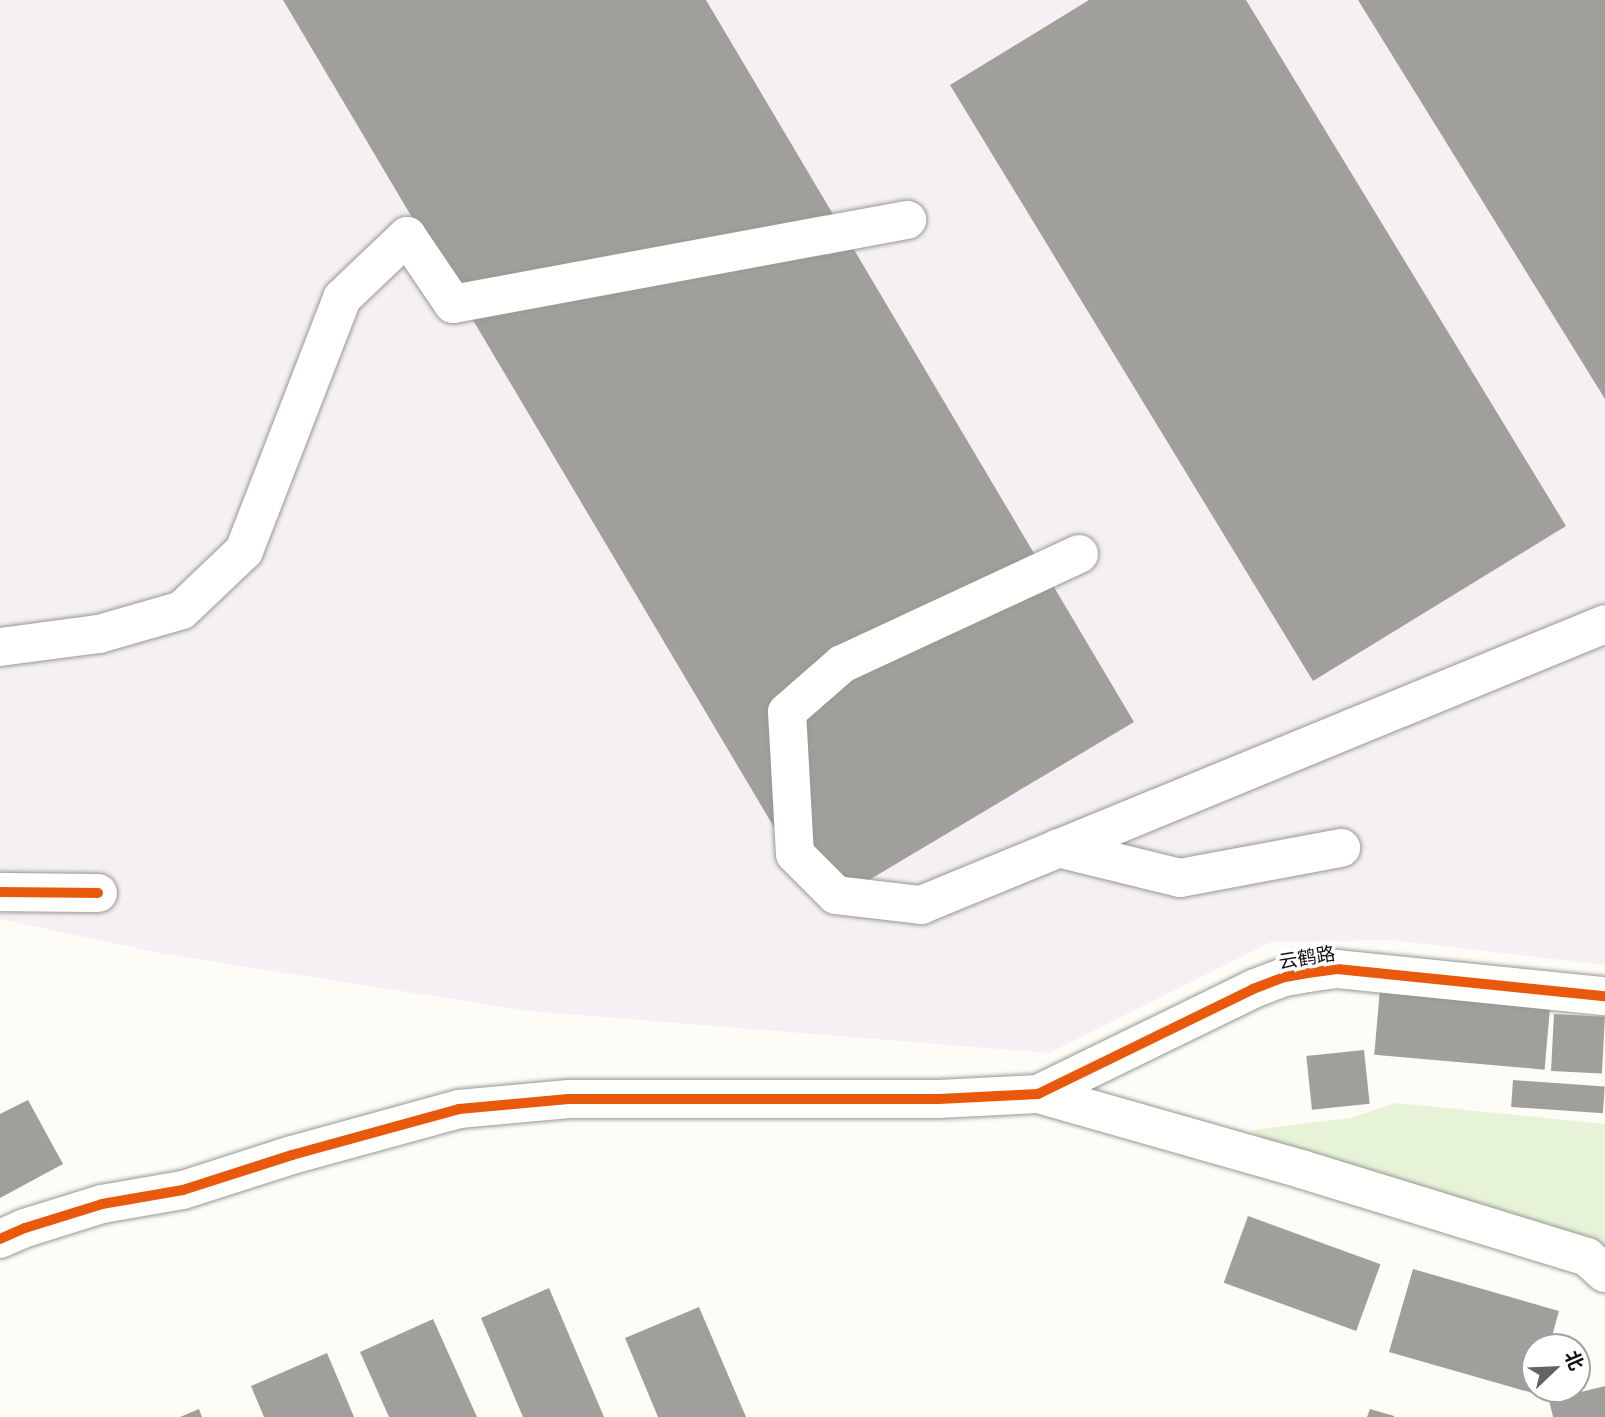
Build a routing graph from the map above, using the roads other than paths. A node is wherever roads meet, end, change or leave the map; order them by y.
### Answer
1 (906, 220) dead end
2 (1079, 554) dead end
3 (1605, 624) edge
4 (0, 647) edge
5 (1058, 848) junction
6 (1341, 848) dead end
7 (0, 892) edge
8 (98, 893) dead end
9 (1605, 996) edge
10 (1038, 1094) junction
11 (0, 1239) edge
12 (1605, 1272) edge

1 - 4 street
2 - 5 street
3 - 5 street
5 - 6 street
7 - 8 street
9 - 10 street, 云鹤路
10 - 11 street
10 - 12 street

